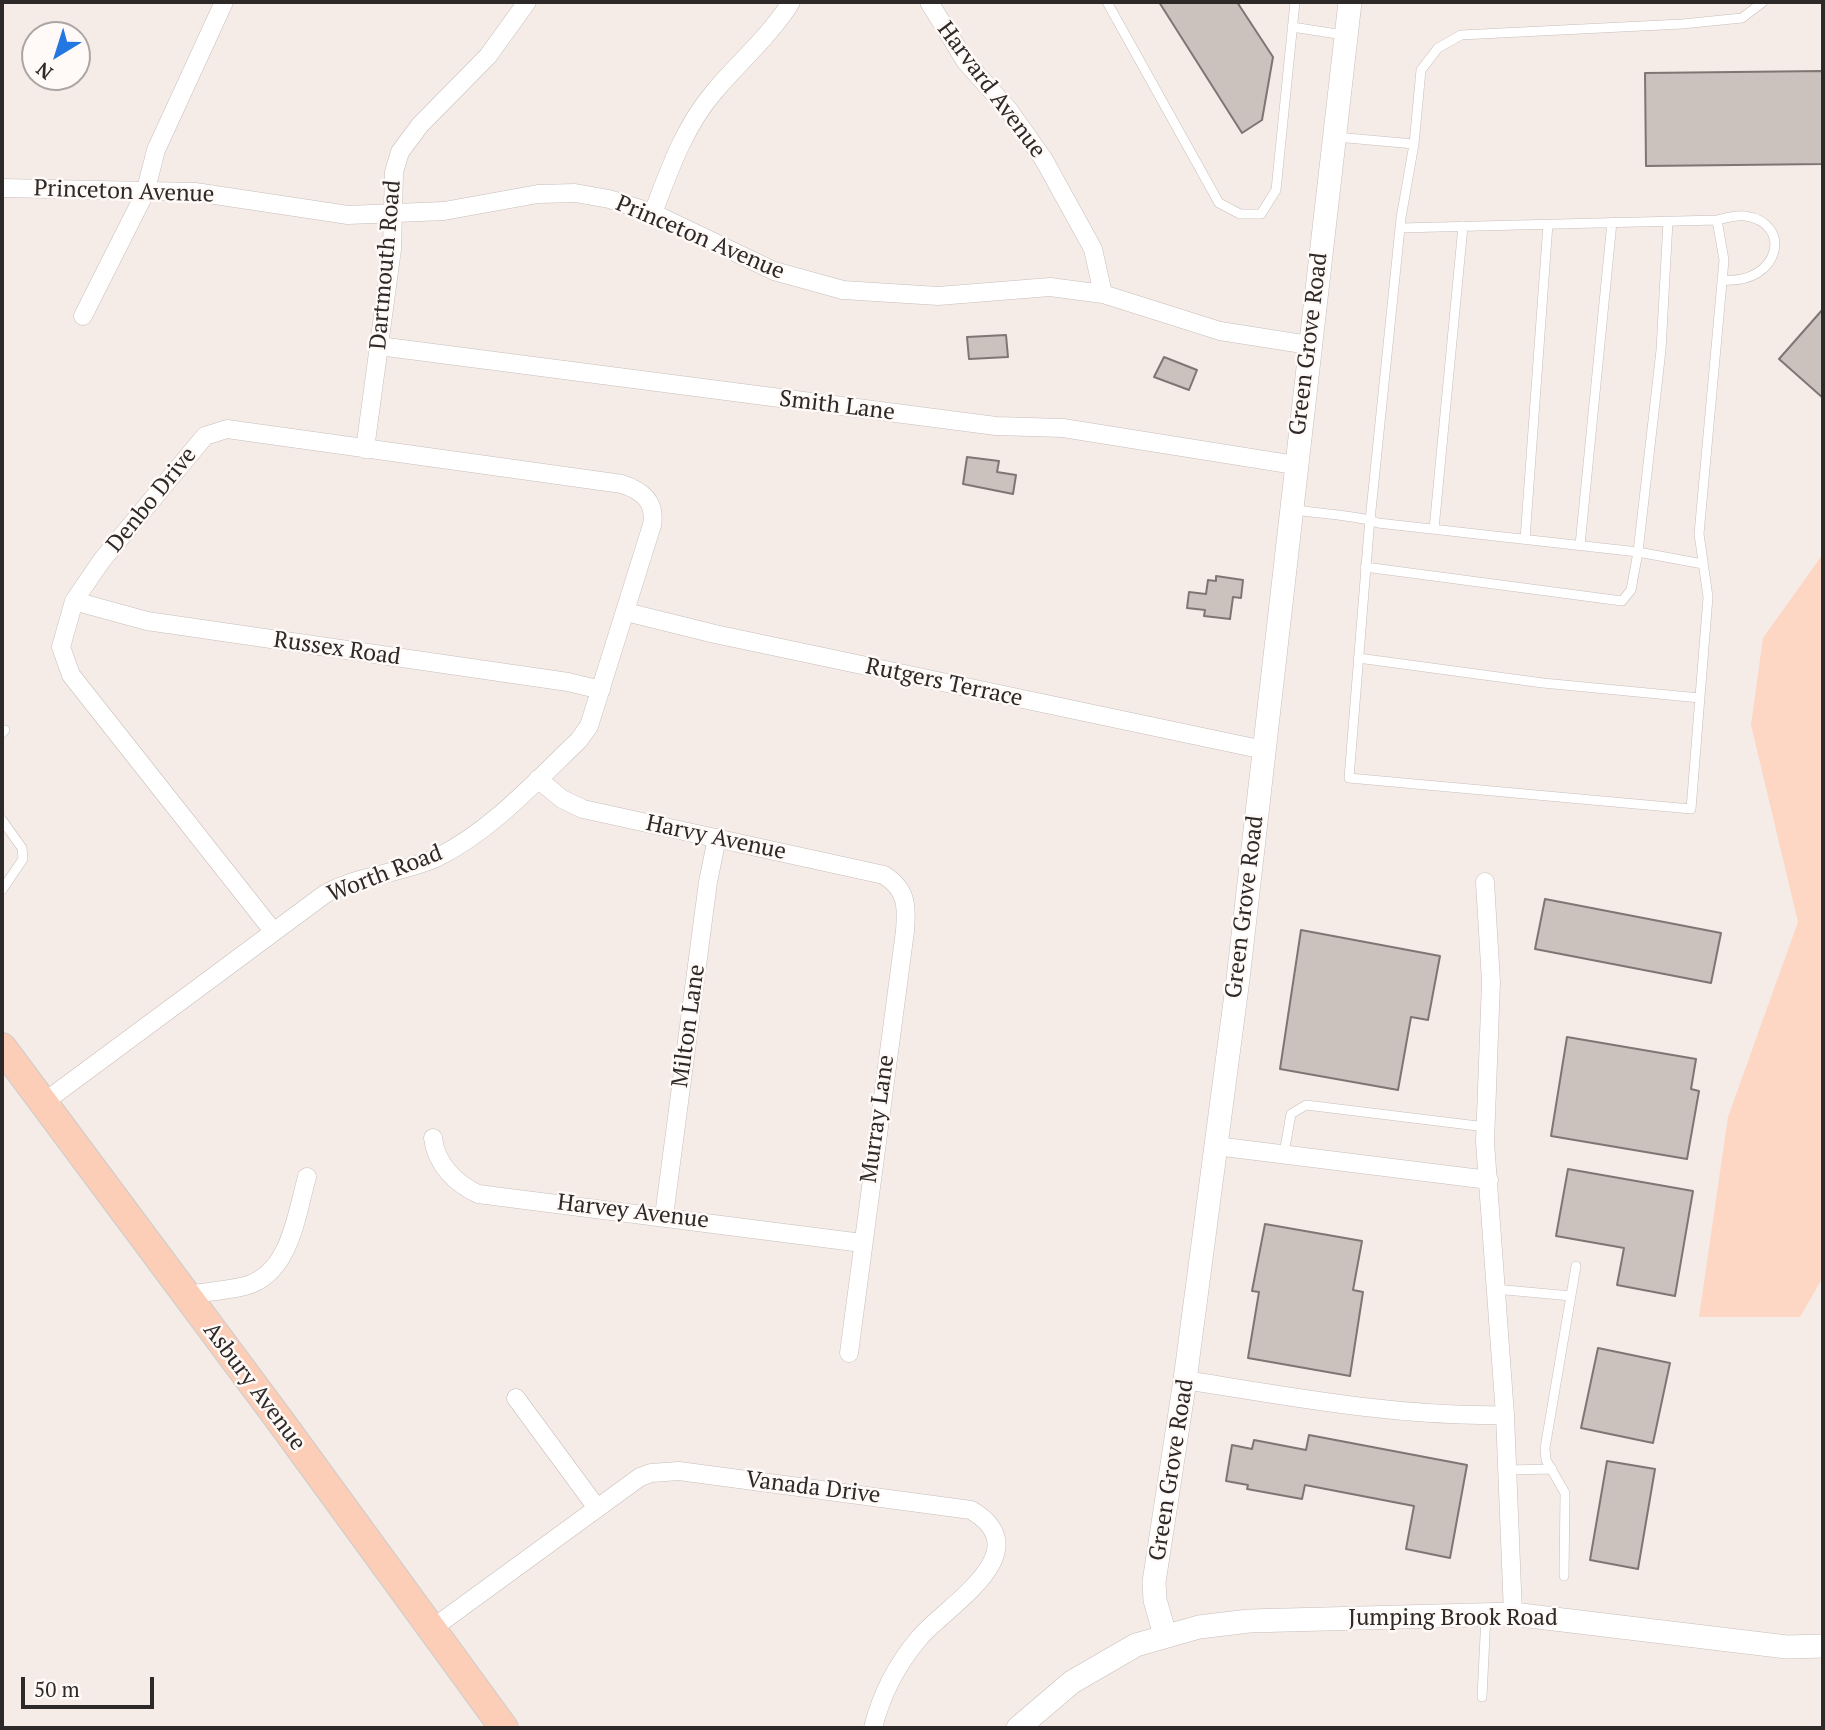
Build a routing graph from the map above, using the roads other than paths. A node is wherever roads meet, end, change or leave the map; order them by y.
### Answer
1 (224, 2) edge
2 (527, 2) edge
3 (791, 2) edge
4 (929, 2) edge
5 (1107, 2) edge
6 (1294, 2) edge
7 (1350, 2) edge
8 (1763, 2) edge
9 (1292, 27) junction
10 (1346, 35) junction
11 (1333, 136) junction
12 (1414, 144) junction
13 (2, 188) edge
14 (145, 193) junction
15 (395, 212) junction
16 (653, 213) junction
17 (1717, 220) junction
18 (1668, 221) junction
19 (1612, 222) junction
20 (1548, 224) junction
21 (1463, 226) junction
22 (1400, 228) junction
23 (1722, 279) junction
24 (1103, 294) junction
25 (83, 316) dead end
26 (1309, 345) junction
27 (379, 346) junction
28 (365, 449) junction
29 (1295, 465) junction
30 (646, 496) joint
31 (1290, 509) junction
32 (1370, 519) junction
33 (1434, 529) junction
34 (1525, 539) junction
35 (1580, 545) junction
36 (1638, 552) junction
37 (1703, 564) junction
38 (1366, 567) junction
39 (74, 601) junction
40 (626, 612) junction
41 (1358, 658) junction
42 (601, 690) junction
43 (1700, 698) junction
44 (1264, 750) junction
45 (538, 779) junction
46 (2, 820) edge
47 (717, 838) junction
48 (1485, 882) dead end
49 (899, 886) joint
50 (2, 890) edge
51 (274, 931) junction
52 (2, 1047) edge
53 (43, 1103) junction
54 (1486, 1127) junction
55 (433, 1138) dead end
56 (1216, 1146) junction
57 (1284, 1153) junction
58 (307, 1177) dead end
59 (1489, 1180) junction
60 (664, 1216) junction
61 (862, 1242) junction
62 (1576, 1266) dead end
63 (1494, 1289) junction
64 (184, 1294) junction
65 (1571, 1296) junction
66 (849, 1353) dead end
67 (1185, 1380) junction
68 (516, 1398) dead end
69 (1505, 1415) junction
70 (1552, 1469) junction
71 (1507, 1470) junction
72 (597, 1508) junction
73 (1564, 1576) dead end
74 (1486, 1614) junction
75 (1513, 1614) junction
76 (433, 1628) junction
77 (1165, 1635) junction
78 (1823, 1646) edge
79 (1482, 1698) dead end
80 (504, 1728) edge
81 (873, 1728) edge
82 (1018, 1728) edge

1 - 14 street
2 - 15 street, Dartmouth Road
3 - 16 street
4 - 24 street, Harvard Avenue
5 - 9 lane
6 - 9 lane
7 - 10 street, Green Grove Road
8 - 12 lane
9 - 10 lane
10 - 11 street, Green Grove Road
11 - 12 lane
11 - 26 street, Green Grove Road
12 - 22 lane
13 - 14 street, Princeton Avenue
14 - 15 street, Princeton Avenue
14 - 25 street
15 - 16 street, Princeton Avenue
15 - 27 street, Dartmouth Road
16 - 24 street, Princeton Avenue
17 - 18 lane
17 - 23 lane
17 - 23 lane
18 - 19 lane
18 - 36 lane
19 - 20 lane
19 - 35 lane
20 - 21 lane
20 - 34 lane
21 - 22 lane
21 - 33 lane
22 - 32 lane
23 - 37 lane
24 - 26 street, Princeton Avenue
26 - 29 street, Green Grove Road
27 - 28 street, Dartmouth Road
27 - 29 street, Smith Lane
28 - 30 street, Denbo Drive
28 - 39 street, Denbo Drive
29 - 31 street, Green Grove Road
30 - 40 street, Worth Road
31 - 32 lane
31 - 44 street, Green Grove Road
32 - 33 lane
32 - 38 lane
33 - 34 lane
34 - 35 lane
35 - 36 lane
36 - 37 lane
36 - 38 lane
37 - 43 lane
38 - 41 lane
39 - 42 street, Russex Road
39 - 51 street, Denbo Drive
40 - 42 street, Worth Road
40 - 44 street, Rutgers Terrace
41 - 43 lane
41 - 43 lane
42 - 45 street, Worth Road
44 - 56 street, Green Grove Road
45 - 47 street, Harvy Avenue
45 - 51 street, Worth Road
46 - 50 lane
47 - 49 street, Harvy Avenue
47 - 60 street, Milton Lane
48 - 54 street
49 - 61 street, Murray Lane
51 - 53 street, Worth Road
52 - 53 main road, Asbury Avenue
53 - 64 main road, Asbury Avenue
54 - 57 lane
54 - 59 street
55 - 60 street, Harvey Avenue
56 - 57 street
56 - 67 street, Green Grove Road
57 - 59 street
58 - 64 street
59 - 63 street
60 - 61 street, Harvey Avenue
61 - 66 street, Murray Lane
62 - 65 lane
63 - 65 lane
63 - 69 street
64 - 76 main road, Asbury Avenue
65 - 70 lane
67 - 69 street
67 - 77 street, Green Grove Road
68 - 72 street
69 - 71 street
70 - 71 lane
70 - 73 lane
71 - 75 street
72 - 76 street, Vanada Drive
72 - 81 street, Vanada Drive
74 - 75 street, Jumping Brook Road
74 - 77 street, Jumping Brook Road
74 - 79 lane
75 - 78 street, Jumping Brook Road
76 - 80 main road, Asbury Avenue
77 - 82 street

